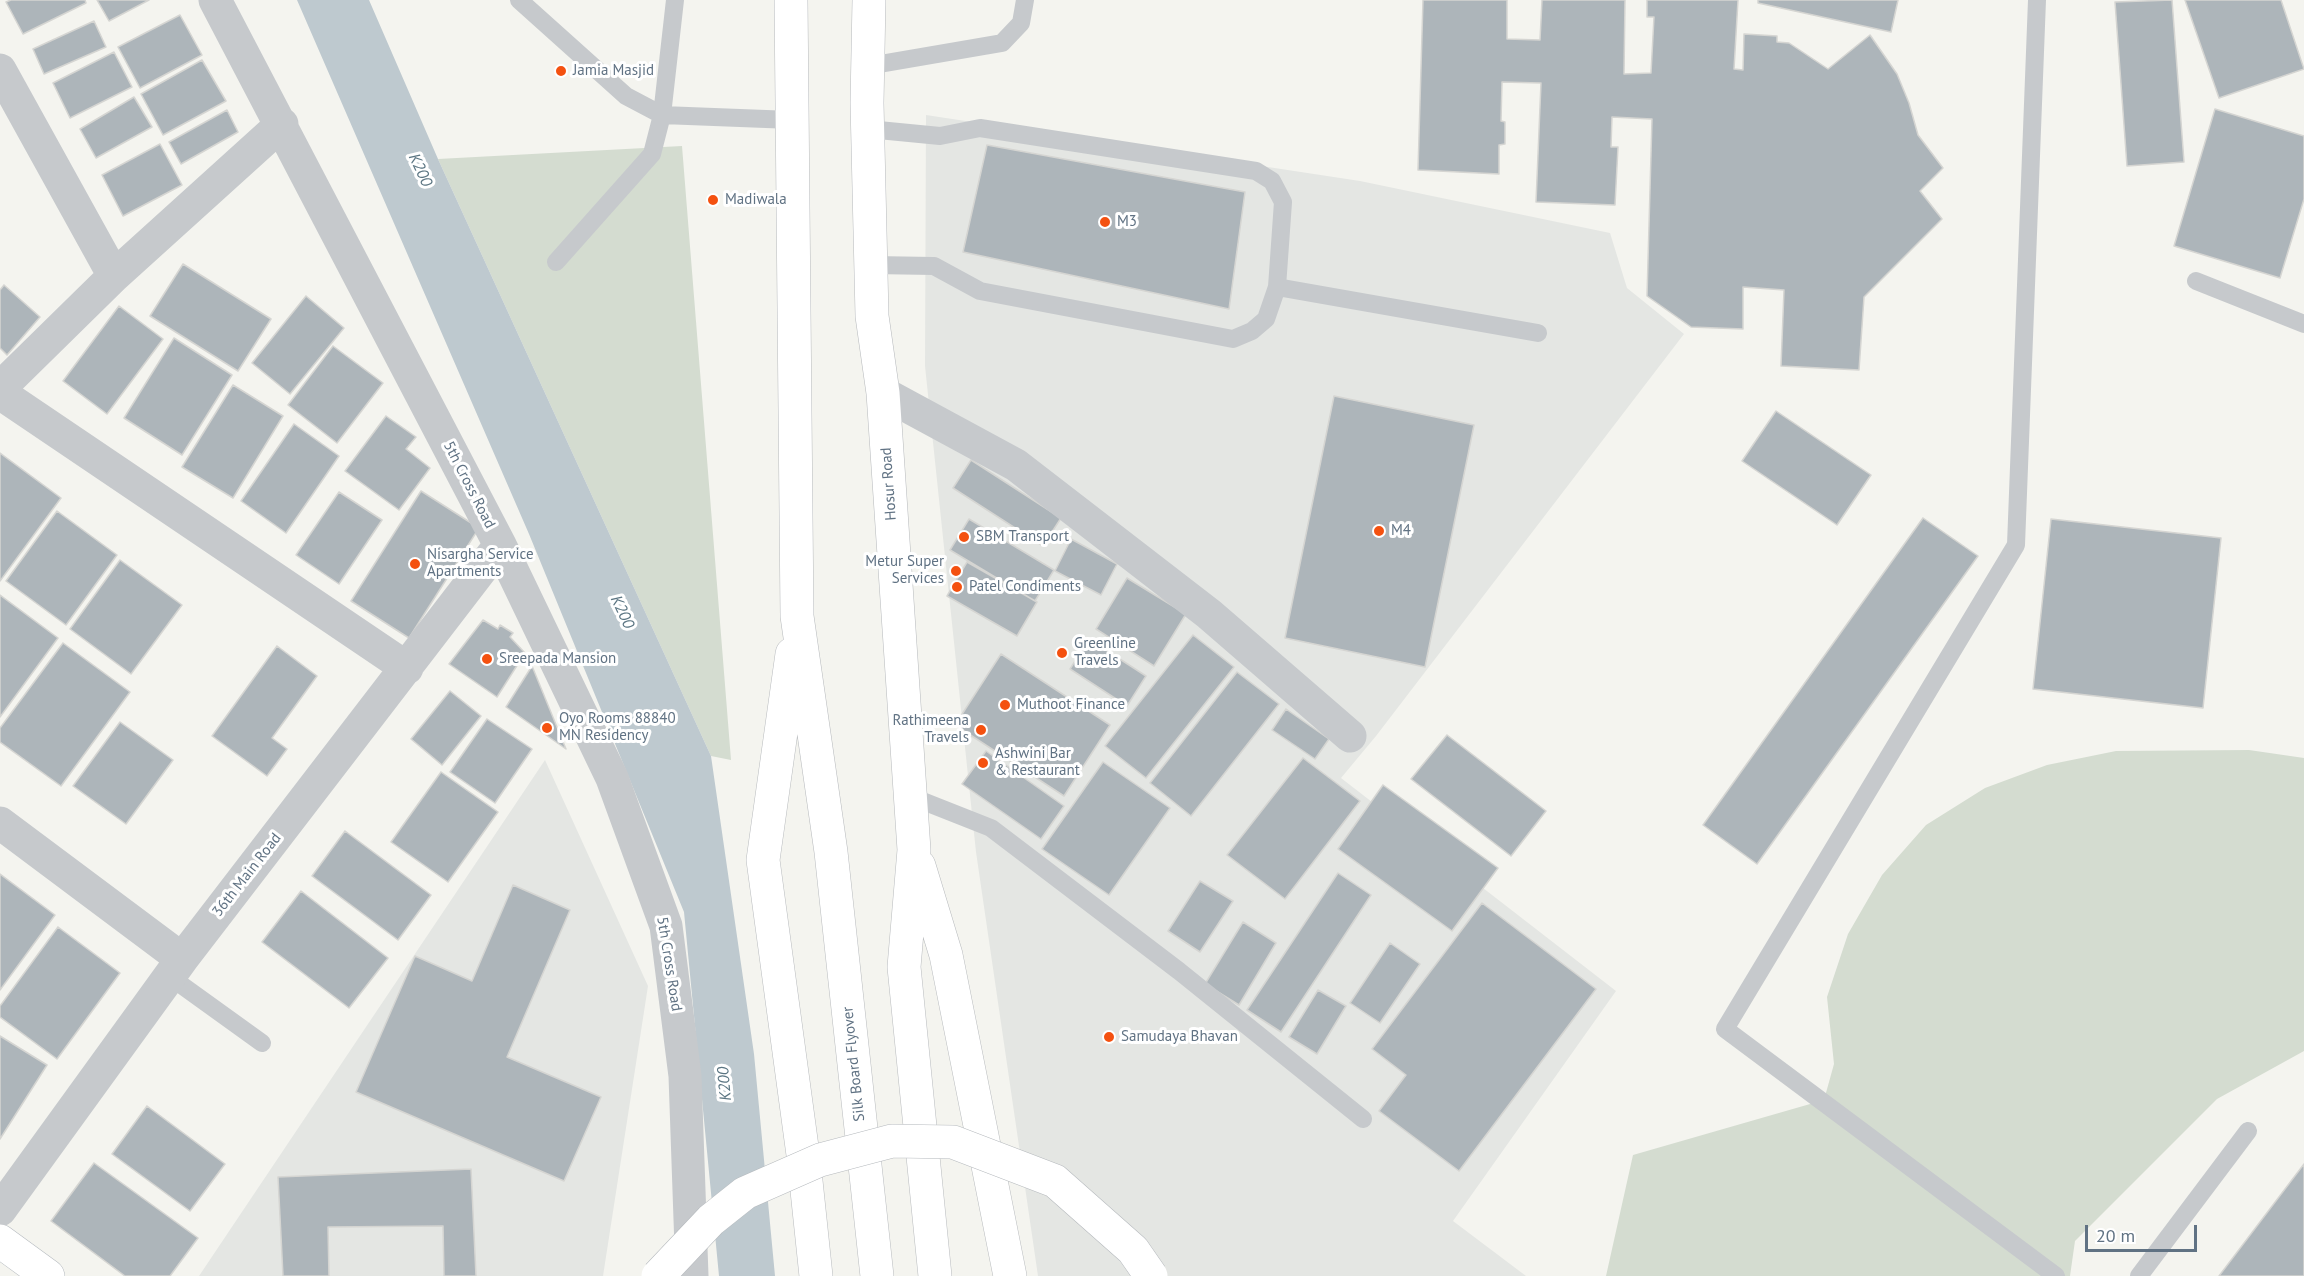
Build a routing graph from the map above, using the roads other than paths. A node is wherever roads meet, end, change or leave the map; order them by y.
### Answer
1 (215, 0) edge
2 (519, 0) edge
3 (675, 0) edge
4 (791, 0) edge
5 (869, 0) edge
6 (1024, 0) edge
7 (2037, 0) edge
8 (868, 66) junction
9 (0, 70) edge
10 (663, 116) junction
11 (792, 120) junction
12 (282, 124) junction
13 (868, 129) junction
14 (556, 262) dead end
15 (872, 265) junction
16 (114, 276) junction
17 (2196, 281) dead end
18 (1277, 287) junction
19 (2304, 324) edge
20 (1538, 333) dead end
21 (0, 388) edge
22 (0, 393) edge
23 (883, 393) junction
24 (500, 545) junction
25 (797, 616) junction
26 (407, 668) junction
27 (1350, 736) dead end
28 (910, 796) junction
29 (0, 823) edge
30 (914, 850) junction
31 (175, 968) junction
32 (262, 1043) dead end
33 (1363, 1119) dead end
34 (2248, 1131) dead end
35 (0, 1210) edge
36 (711, 1220) junction
37 (0, 1241) edge
38 (48, 1276) edge
39 (658, 1276) edge
40 (679, 1276) edge
41 (692, 1276) edge
42 (816, 1276) edge
43 (877, 1276) edge
44 (935, 1276) edge
45 (1010, 1276) edge
46 (1151, 1276) edge
47 (2056, 1276) edge
48 (2139, 1276) edge

1 - 12 street, 5th Cross Road
2 - 10 lane
3 - 10 lane
4 - 11 main road
5 - 8 main road, Hosur Road
6 - 8 lane
7 - 47 lane
8 - 13 main road, Hosur Road
9 - 16 street
10 - 11 lane
10 - 14 lane
11 - 25 main road
12 - 16 street
12 - 24 street, 5th Cross Road
13 - 15 main road, Hosur Road
13 - 18 lane
15 - 18 lane
15 - 23 main road, Hosur Road
16 - 21 street
17 - 19 lane
18 - 20 lane
22 - 26 street
23 - 27 street
23 - 28 main road, Hosur Road
24 - 26 street, 36th Main Road
24 - 41 street, 5th Cross Road
25 - 42 main road
25 - 43 main road, Silk Board Flyover
26 - 31 street, 36th Main Road
28 - 30 main road, Hosur Road
28 - 33 lane
29 - 31 street
30 - 44 main road, Hosur Road
30 - 45 main road
31 - 32 lane
31 - 35 street, 36th Main Road
34 - 48 lane
36 - 39 main road, bridge
36 - 40 main road, bridge
36 - 46 main road, bridge
37 - 38 main road

